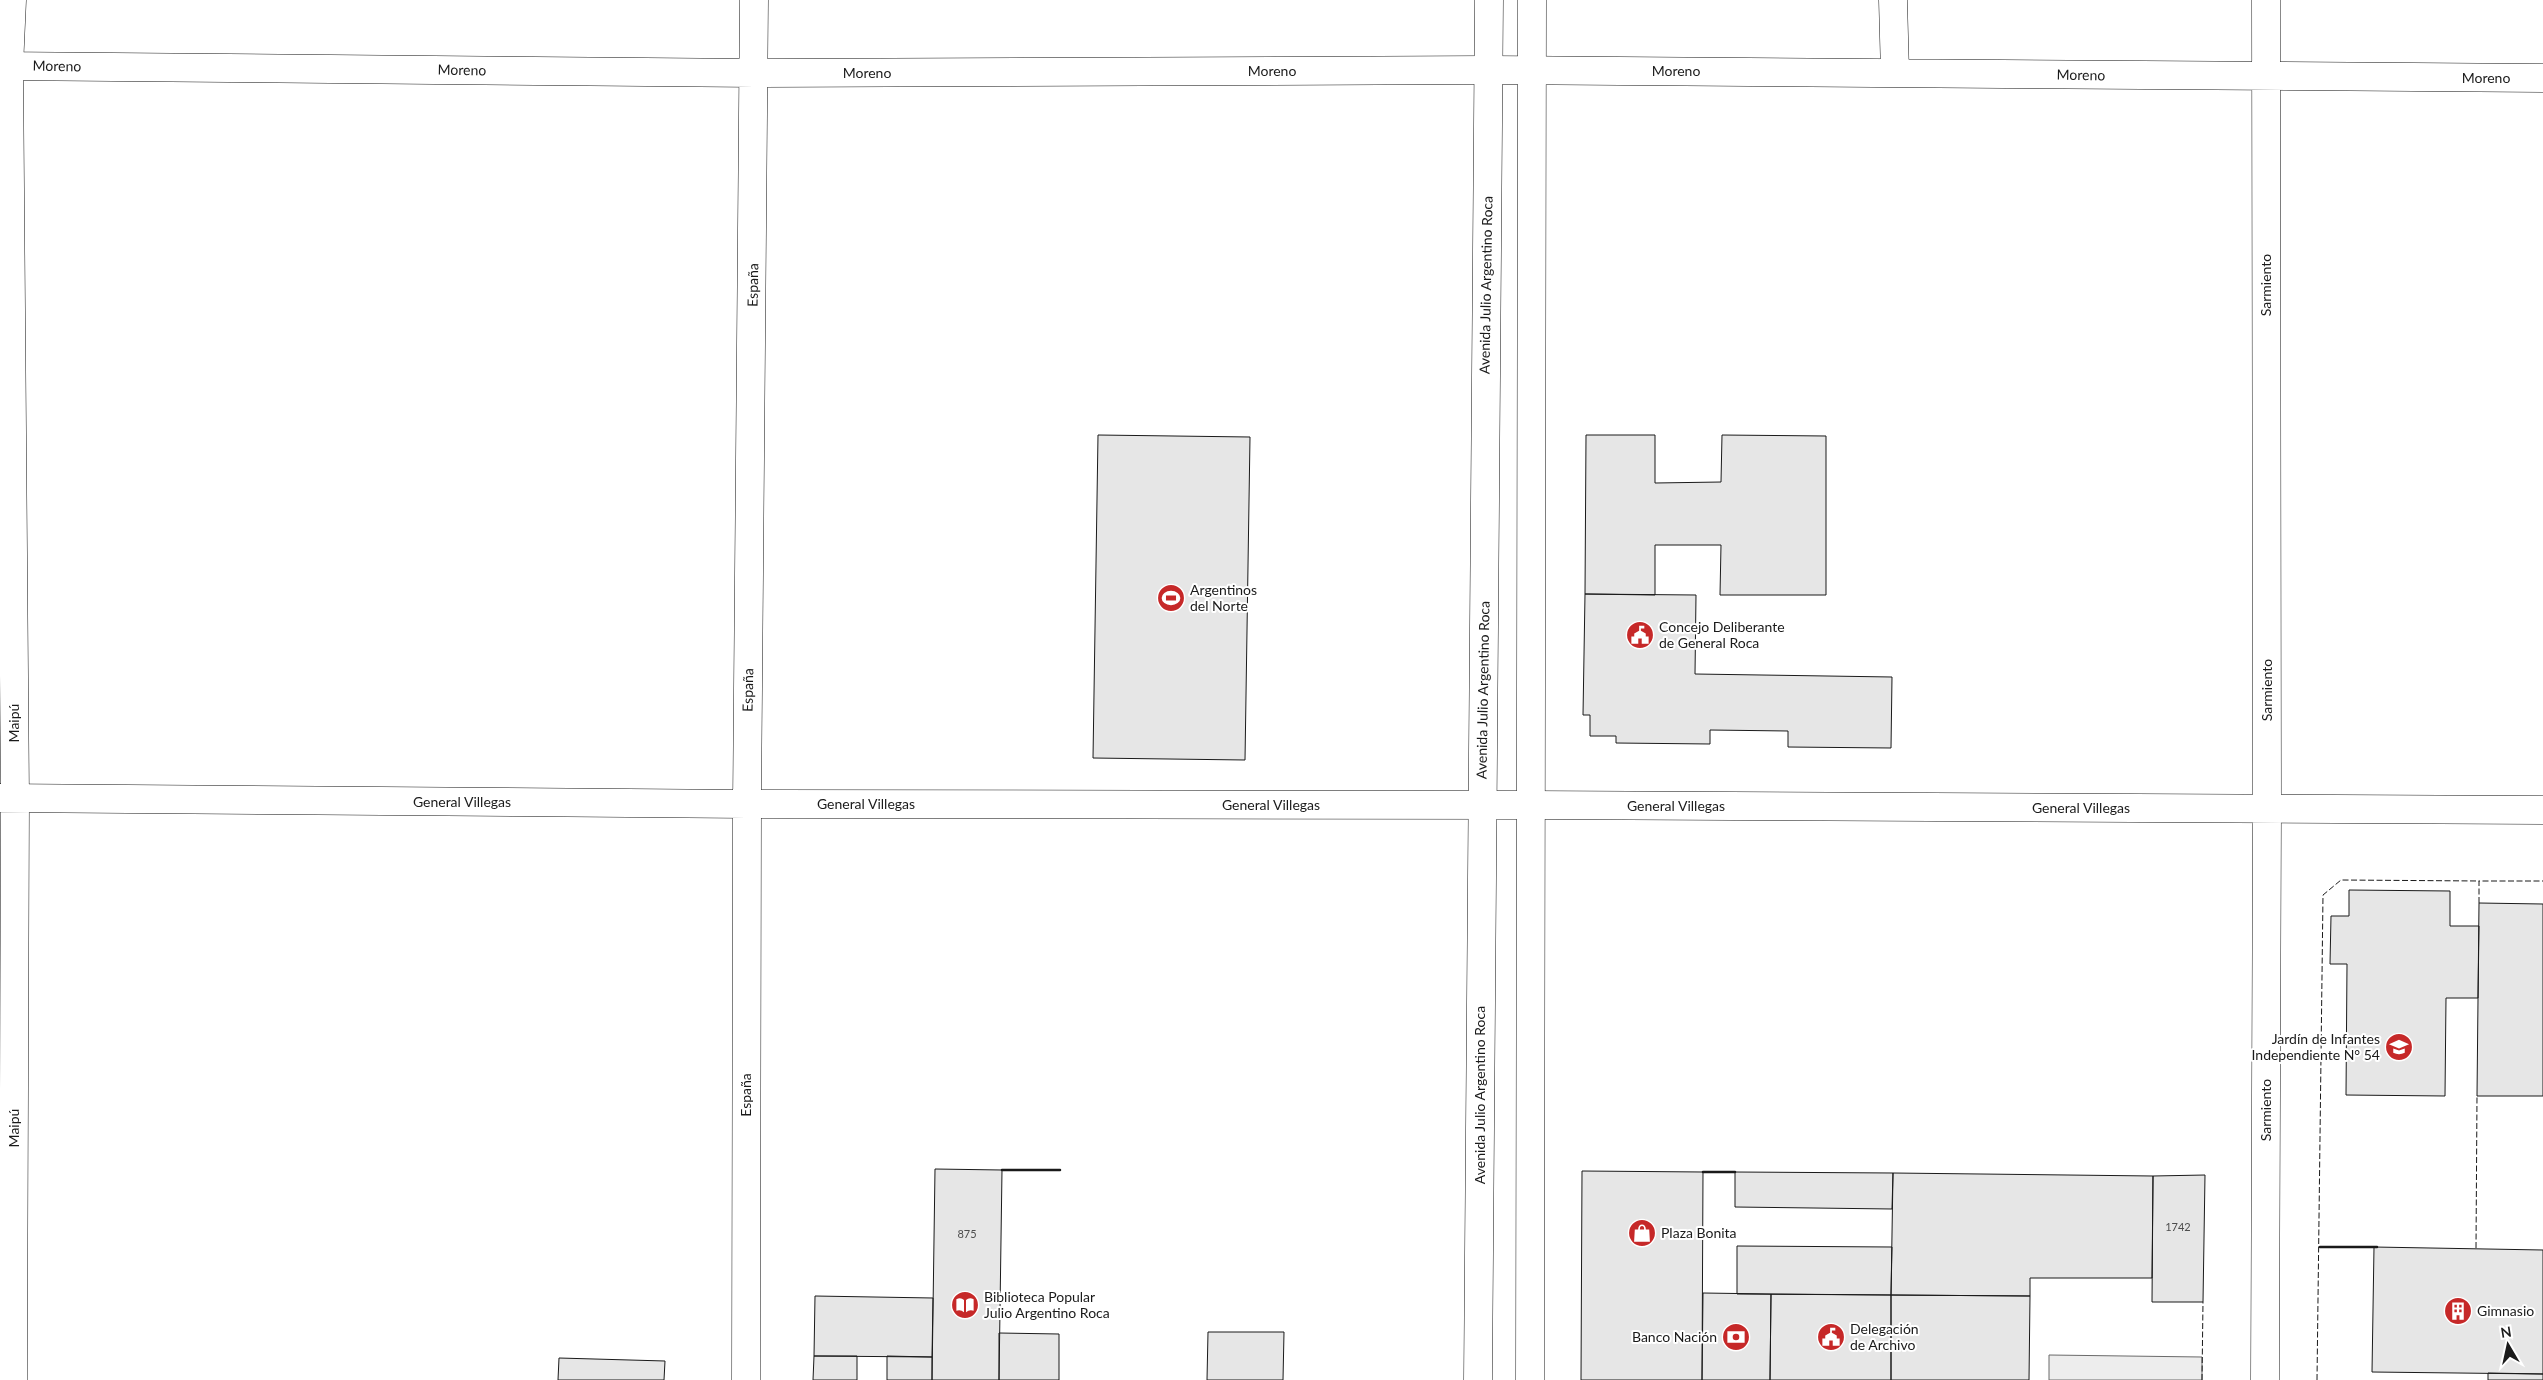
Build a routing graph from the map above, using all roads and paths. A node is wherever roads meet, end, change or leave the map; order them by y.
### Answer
1 (12, 0) edge
2 (754, 0) edge
3 (1488, 0) edge
4 (1532, 0) edge
5 (1893, 0) edge
6 (2266, 0) edge
7 (4, 66) edge
8 (1488, 70) junction
9 (1533, 70) junction
10 (755, 73) junction
11 (1895, 73) junction
12 (2265, 77) junction
13 (2543, 78) edge
14 (7, 798) edge
15 (747, 804) junction
16 (1482, 805) junction
17 (1529, 805) junction
18 (2268, 809) junction
19 (2543, 810) edge
20 (13, 1380) edge
21 (746, 1380) edge
22 (1478, 1380) edge
23 (1530, 1380) edge
24 (2266, 1380) edge

1 - 7 street, Maipú
2 - 10 street, España
3 - 8 street, Avenida Julio Argentino Roca
4 - 9 street
5 - 11 street
6 - 12 street, Sarmiento
7 - 10 street, Moreno
7 - 14 street, Maipú
8 - 9 street, Moreno
8 - 10 street, Moreno
8 - 16 street, Avenida Julio Argentino Roca
9 - 11 street, Moreno
9 - 17 street
10 - 15 street, España
11 - 12 street, Moreno
12 - 13 street, Moreno
12 - 18 street, Sarmiento
14 - 15 street, General Villegas
14 - 20 street, Maipú
15 - 16 street, General Villegas
15 - 21 street, España
16 - 17 street, General Villegas
16 - 22 street, Avenida Julio Argentino Roca
17 - 18 street, General Villegas
17 - 23 street
18 - 19 street, General Villegas
18 - 24 street, Sarmiento

